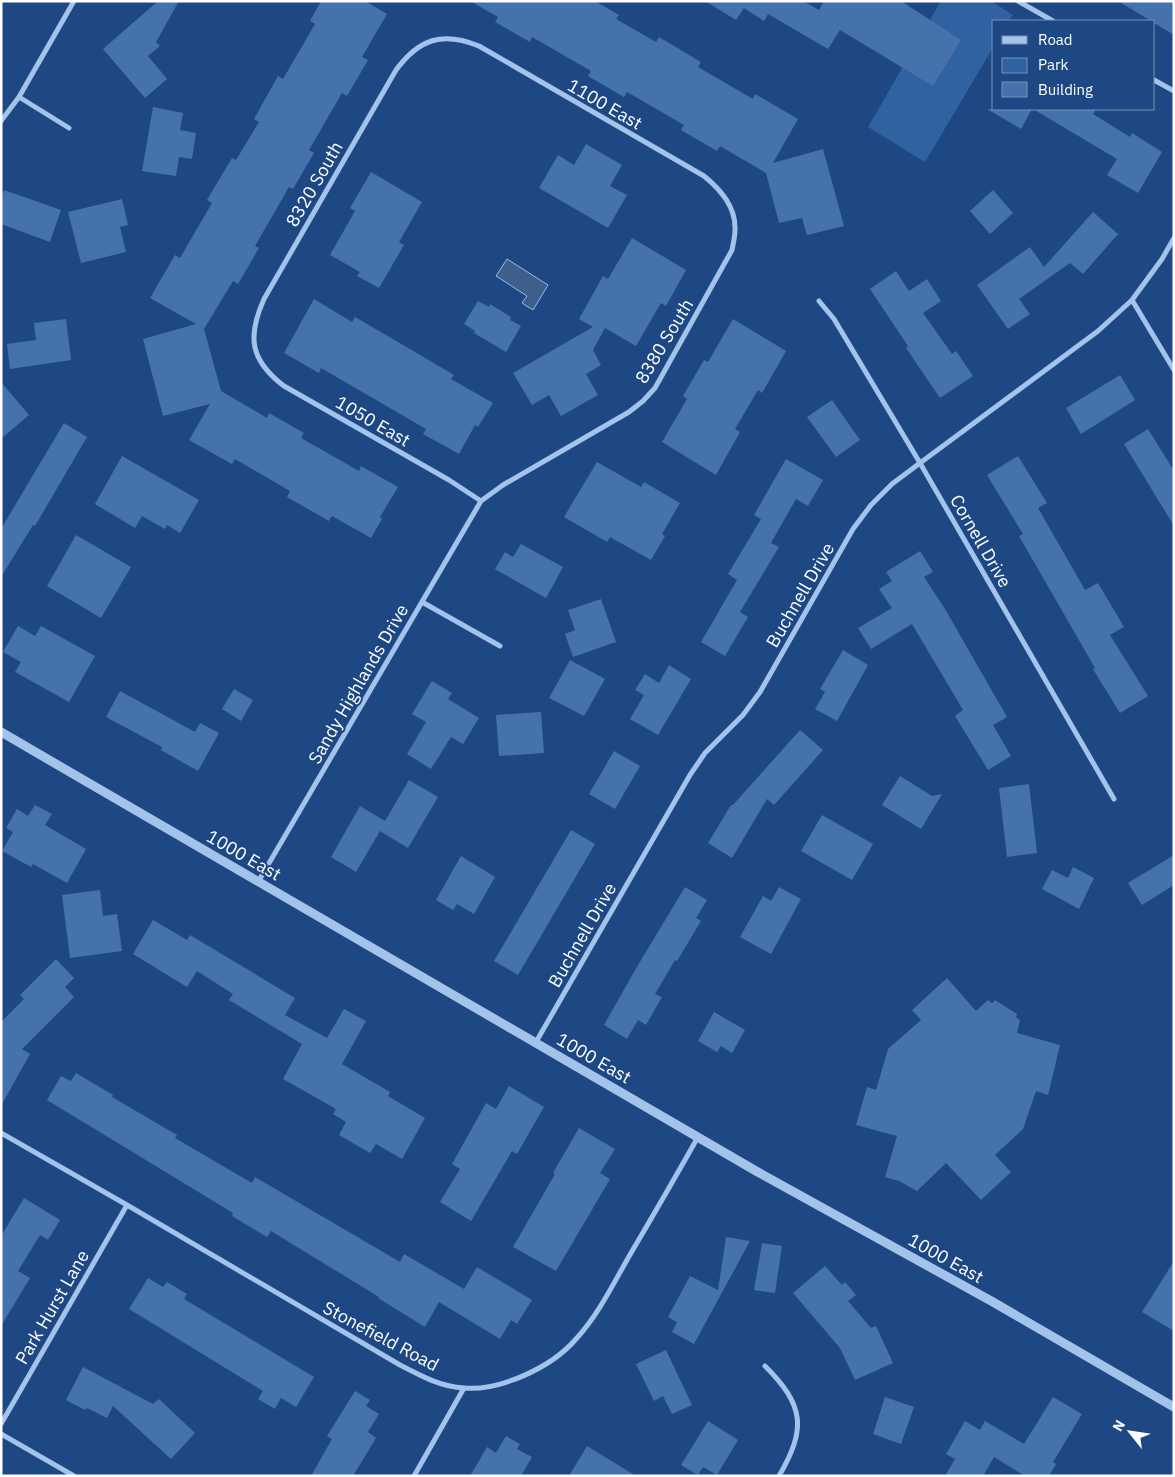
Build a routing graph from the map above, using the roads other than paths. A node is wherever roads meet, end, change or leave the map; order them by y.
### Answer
1 (74, 1) edge
2 (1018, 1) edge
3 (1051, 20) edge
4 (431, 40) joint
5 (1155, 81) edge
6 (1174, 91) edge
7 (18, 97) junction
8 (1, 121) edge
9 (69, 128) dead end
10 (736, 231) joint
11 (1174, 238) edge
12 (1132, 300) junction
13 (819, 301) dead end
14 (257, 358) joint
15 (1174, 370) edge
16 (920, 463) junction
17 (481, 501) junction
18 (422, 602) junction
19 (500, 646) dead end
20 (1, 732) edge
21 (1114, 799) dead end
22 (258, 882) junction
23 (536, 1042) junction
24 (1, 1133) edge
25 (698, 1137) junction
26 (127, 1205) junction
27 (765, 1366) dead end
28 (464, 1388) junction
29 (1174, 1407) edge
30 (1, 1424) edge
31 (1, 1434) edge
32 (74, 1476) edge
33 (414, 1476) edge
34 (779, 1476) edge

1 - 7 street
2 - 3 street
4 - 10 street, 1100 East
4 - 14 street, 8320 South
5 - 6 street
7 - 8 street
7 - 9 street
10 - 17 street, 8380 South
11 - 12 street, Buchnell Drive
12 - 15 street
12 - 16 street, Buchnell Drive
13 - 16 street, Cornell Drive
14 - 17 street, 1050 East
16 - 21 street, Cornell Drive
16 - 23 street, Buchnell Drive
17 - 18 street, Sandy Highlands Drive
18 - 19 street
18 - 22 street, Sandy Highlands Drive
20 - 22 street, 1000 East
22 - 23 street, 1000 East
23 - 25 street, 1000 East
24 - 26 street, Stonefield Road
25 - 28 street, Stonefield Road
25 - 29 street, 1000 East
26 - 28 street, Stonefield Road
26 - 30 street, Park Hurst Lane
27 - 34 street
28 - 33 street
31 - 32 street

